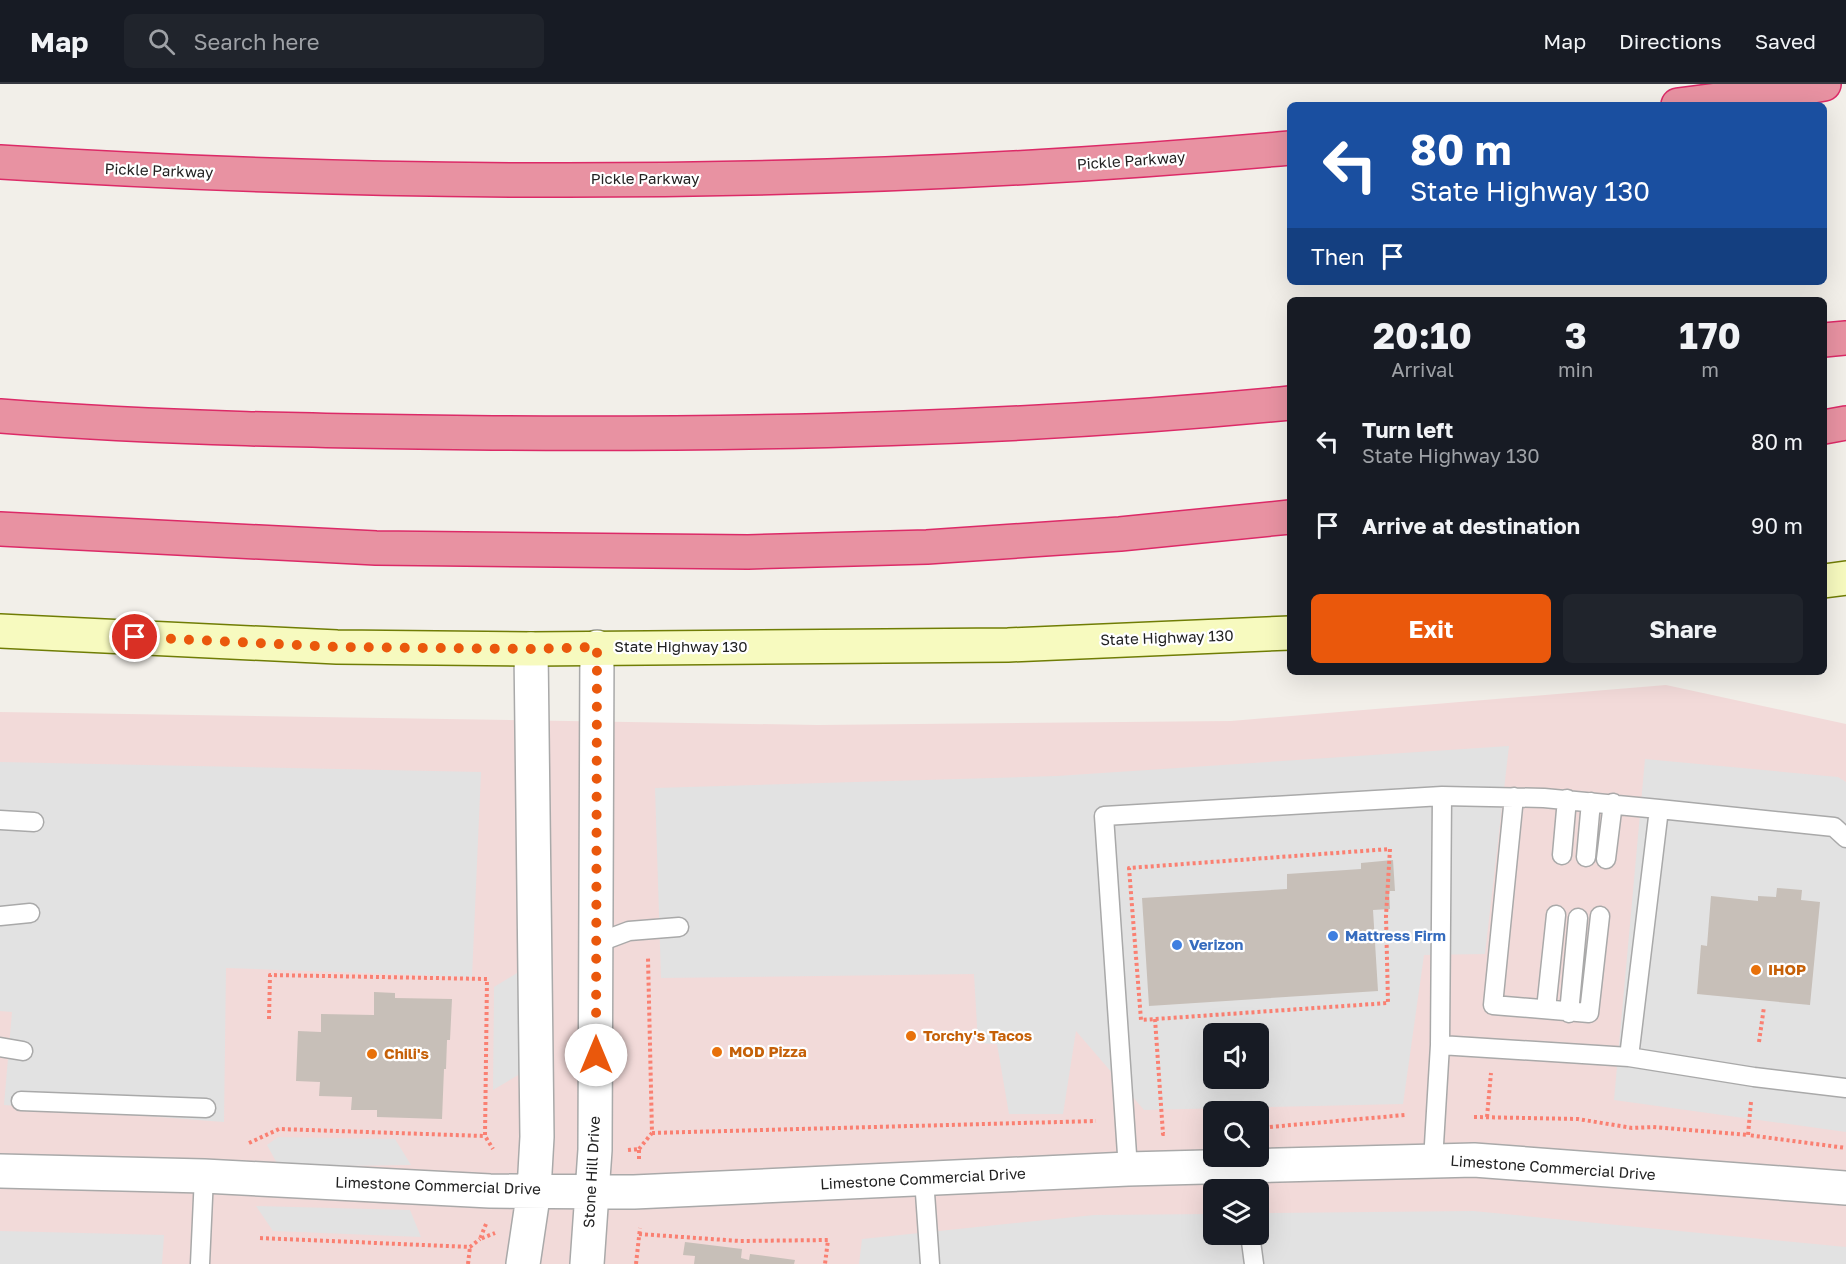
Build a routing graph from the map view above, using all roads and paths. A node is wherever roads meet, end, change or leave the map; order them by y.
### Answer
1 (1824, 84) edge
2 (1702, 102) edge
3 (1287, 148) edge
4 (0, 162) edge
5 (1846, 338) edge
6 (1827, 340) edge
7 (1287, 403) edge
8 (0, 416) edge
9 (1846, 423) edge
10 (1827, 426) edge
11 (1287, 517) edge
12 (0, 529) edge
13 (1846, 578) edge
14 (1827, 581) edge
15 (0, 631) edge
16 (1287, 633) edge
17 (597, 647) junction
18 (531, 649) junction
19 (1442, 796) junction
20 (1514, 797) junction
21 (1567, 799) junction
22 (1590, 802) junction
23 (1613, 803) junction
24 (1659, 809) junction
25 (0, 820) edge
26 (34, 822) dead end
27 (1846, 838) edge
28 (1562, 855) dead end
29 (1586, 857) dead end
30 (1606, 859) dead end
31 (30, 913) dead end
32 (1556, 915) dead end
33 (0, 916) edge
34 (1600, 916) dead end
35 (1578, 918) dead end
36 (679, 927) dead end
37 (597, 943) junction
38 (648, 958) dead end
39 (1764, 1007) dead end
40 (1546, 1009) junction
41 (1569, 1012) junction
42 (269, 1018) dead end
43 (1155, 1019) junction
44 (1759, 1042) dead end
45 (1440, 1045) junction
46 (0, 1047) edge
47 (23, 1051) dead end
48 (1629, 1057) junction
49 (1491, 1066) dead end
50 (1846, 1088) edge
51 (1752, 1092) dead end
52 (21, 1101) dead end
53 (206, 1108) dead end
54 (1405, 1115) dead end
55 (1474, 1117) dead end
56 (1486, 1117) junction
57 (1096, 1121) dead end
58 (1269, 1127) edge
59 (652, 1133) junction
60 (1173, 1133) dead end
61 (1748, 1135) junction
62 (485, 1136) junction
63 (242, 1143) dead end
64 (1846, 1148) edge
65 (493, 1149) junction
66 (504, 1149) dead end
67 (639, 1149) junction
68 (624, 1150) dead end
69 (493, 1156) dead end
70 (1432, 1161) junction
71 (639, 1164) dead end
72 (1128, 1169) junction
73 (0, 1172) edge
74 (204, 1176) junction
75 (1241, 1178) edge
76 (924, 1179) junction
77 (1846, 1188) edge
78 (534, 1190) junction
79 (592, 1191) junction
80 (488, 1216) dead end
81 (640, 1228) dead end
82 (501, 1231) dead end
83 (639, 1234) junction
84 (260, 1238) dead end
85 (480, 1239) junction
86 (1251, 1245) edge
87 (470, 1247) junction
88 (200, 1264) edge
89 (468, 1264) edge
90 (523, 1264) edge
91 (587, 1264) edge
92 (636, 1264) edge
93 (825, 1264) edge
94 (930, 1264) edge
95 (1254, 1264) edge

1 - 2 highway
3 - 4 highway, Pickle Parkway
5 - 6 highway
7 - 8 highway
9 - 10 highway
11 - 12 highway
13 - 14 main road
15 - 18 main road, State Highway 130
16 - 17 main road, State Highway 130
17 - 18 main road, State Highway 130
17 - 37 street, Stone Hill Drive
18 - 78 street
19 - 20 lane
19 - 45 lane
19 - 72 lane
20 - 21 lane
20 - 40 lane
21 - 22 lane
21 - 28 lane
22 - 23 lane
22 - 29 lane
23 - 24 lane
23 - 30 lane
24 - 27 lane
24 - 48 lane
25 - 26 lane
31 - 33 lane
32 - 40 lane
34 - 41 lane
35 - 41 lane
36 - 37 lane
37 - 79 street, Stone Hill Drive
38 - 59 path
39 - 44 path
40 - 41 lane
42 - 62 path
43 - 43 path
43 - 60 path
45 - 48 lane
45 - 70 lane
46 - 47 lane
48 - 50 lane
49 - 56 path
51 - 61 path
52 - 53 lane
54 - 58 path
55 - 56 path
56 - 61 path
57 - 59 path
59 - 67 path
61 - 64 path
62 - 63 path
62 - 65 path
65 - 66 path
65 - 69 path
67 - 68 path
67 - 71 path
70 - 75 street, Limestone Commercial Drive
70 - 77 street, Limestone Commercial Drive
72 - 75 street, Limestone Commercial Drive
72 - 76 street, Limestone Commercial Drive
73 - 74 street, Limestone Commercial Drive
74 - 78 street, Limestone Commercial Drive
74 - 88 lane
76 - 79 street, Limestone Commercial Drive
76 - 94 lane
78 - 79 street, Limestone Commercial Drive
78 - 90 street
79 - 91 street, Stone Hill Drive
80 - 85 path
81 - 83 path
82 - 85 path
83 - 92 path
83 - 93 path
84 - 87 path
85 - 87 path
86 - 95 lane
87 - 89 path

